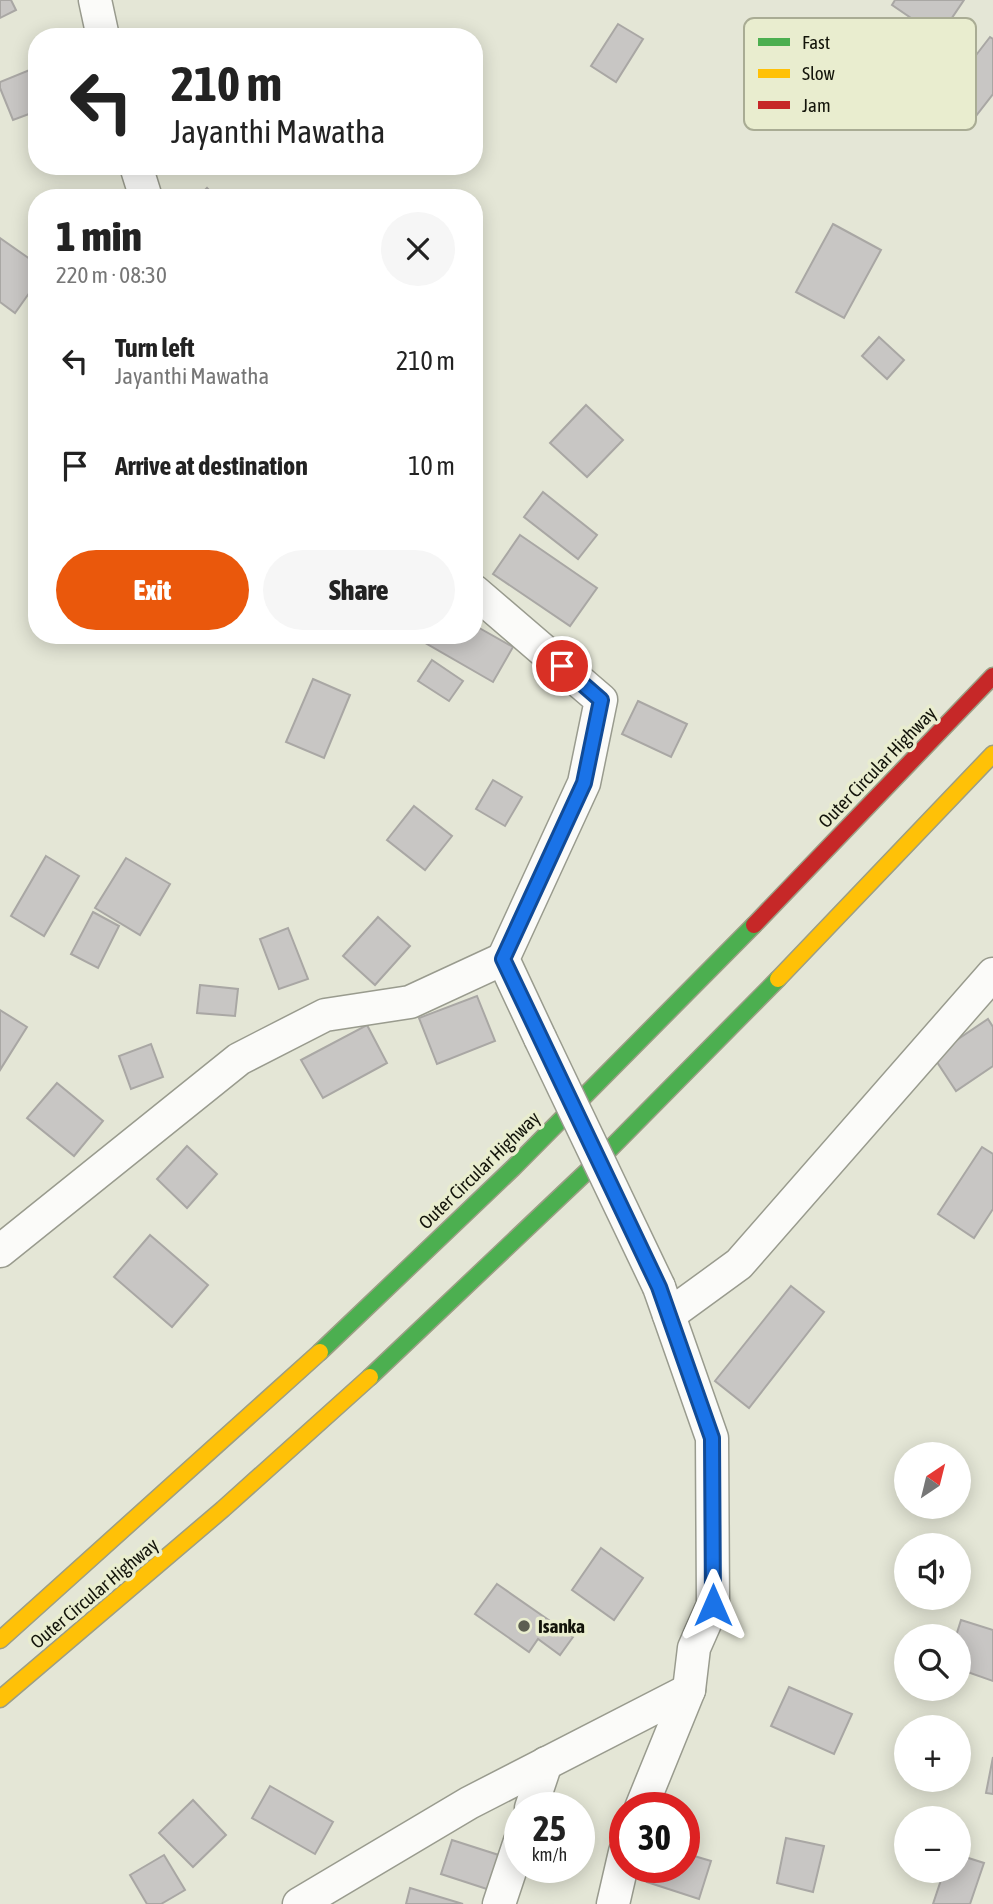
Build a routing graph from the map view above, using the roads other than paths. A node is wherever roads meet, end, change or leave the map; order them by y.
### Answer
1 (95, 0) edge
2 (101, 28) edge
3 (483, 599) edge
4 (993, 676) edge
5 (993, 754) edge
6 (503, 959) junction
7 (993, 974) edge
8 (0, 1251) edge
9 (664, 1301) junction
10 (0, 1640) edge
11 (689, 1690) junction
12 (0, 1699) edge
13 (546, 1763) junction
14 (536, 1792) edge
15 (647, 1792) edge
16 (506, 1883) edge
17 (617, 1883) edge
18 (299, 1904) edge
19 (499, 1904) edge
20 (612, 1904) edge

1 - 2 street
3 - 6 street
4 - 10 highway, Outer Circular Highway
5 - 12 highway, Outer Circular Highway
6 - 8 street
6 - 9 street, bridge
7 - 9 street
9 - 11 street
11 - 13 street
11 - 15 street
13 - 14 street
13 - 18 street
16 - 19 street
17 - 20 street

